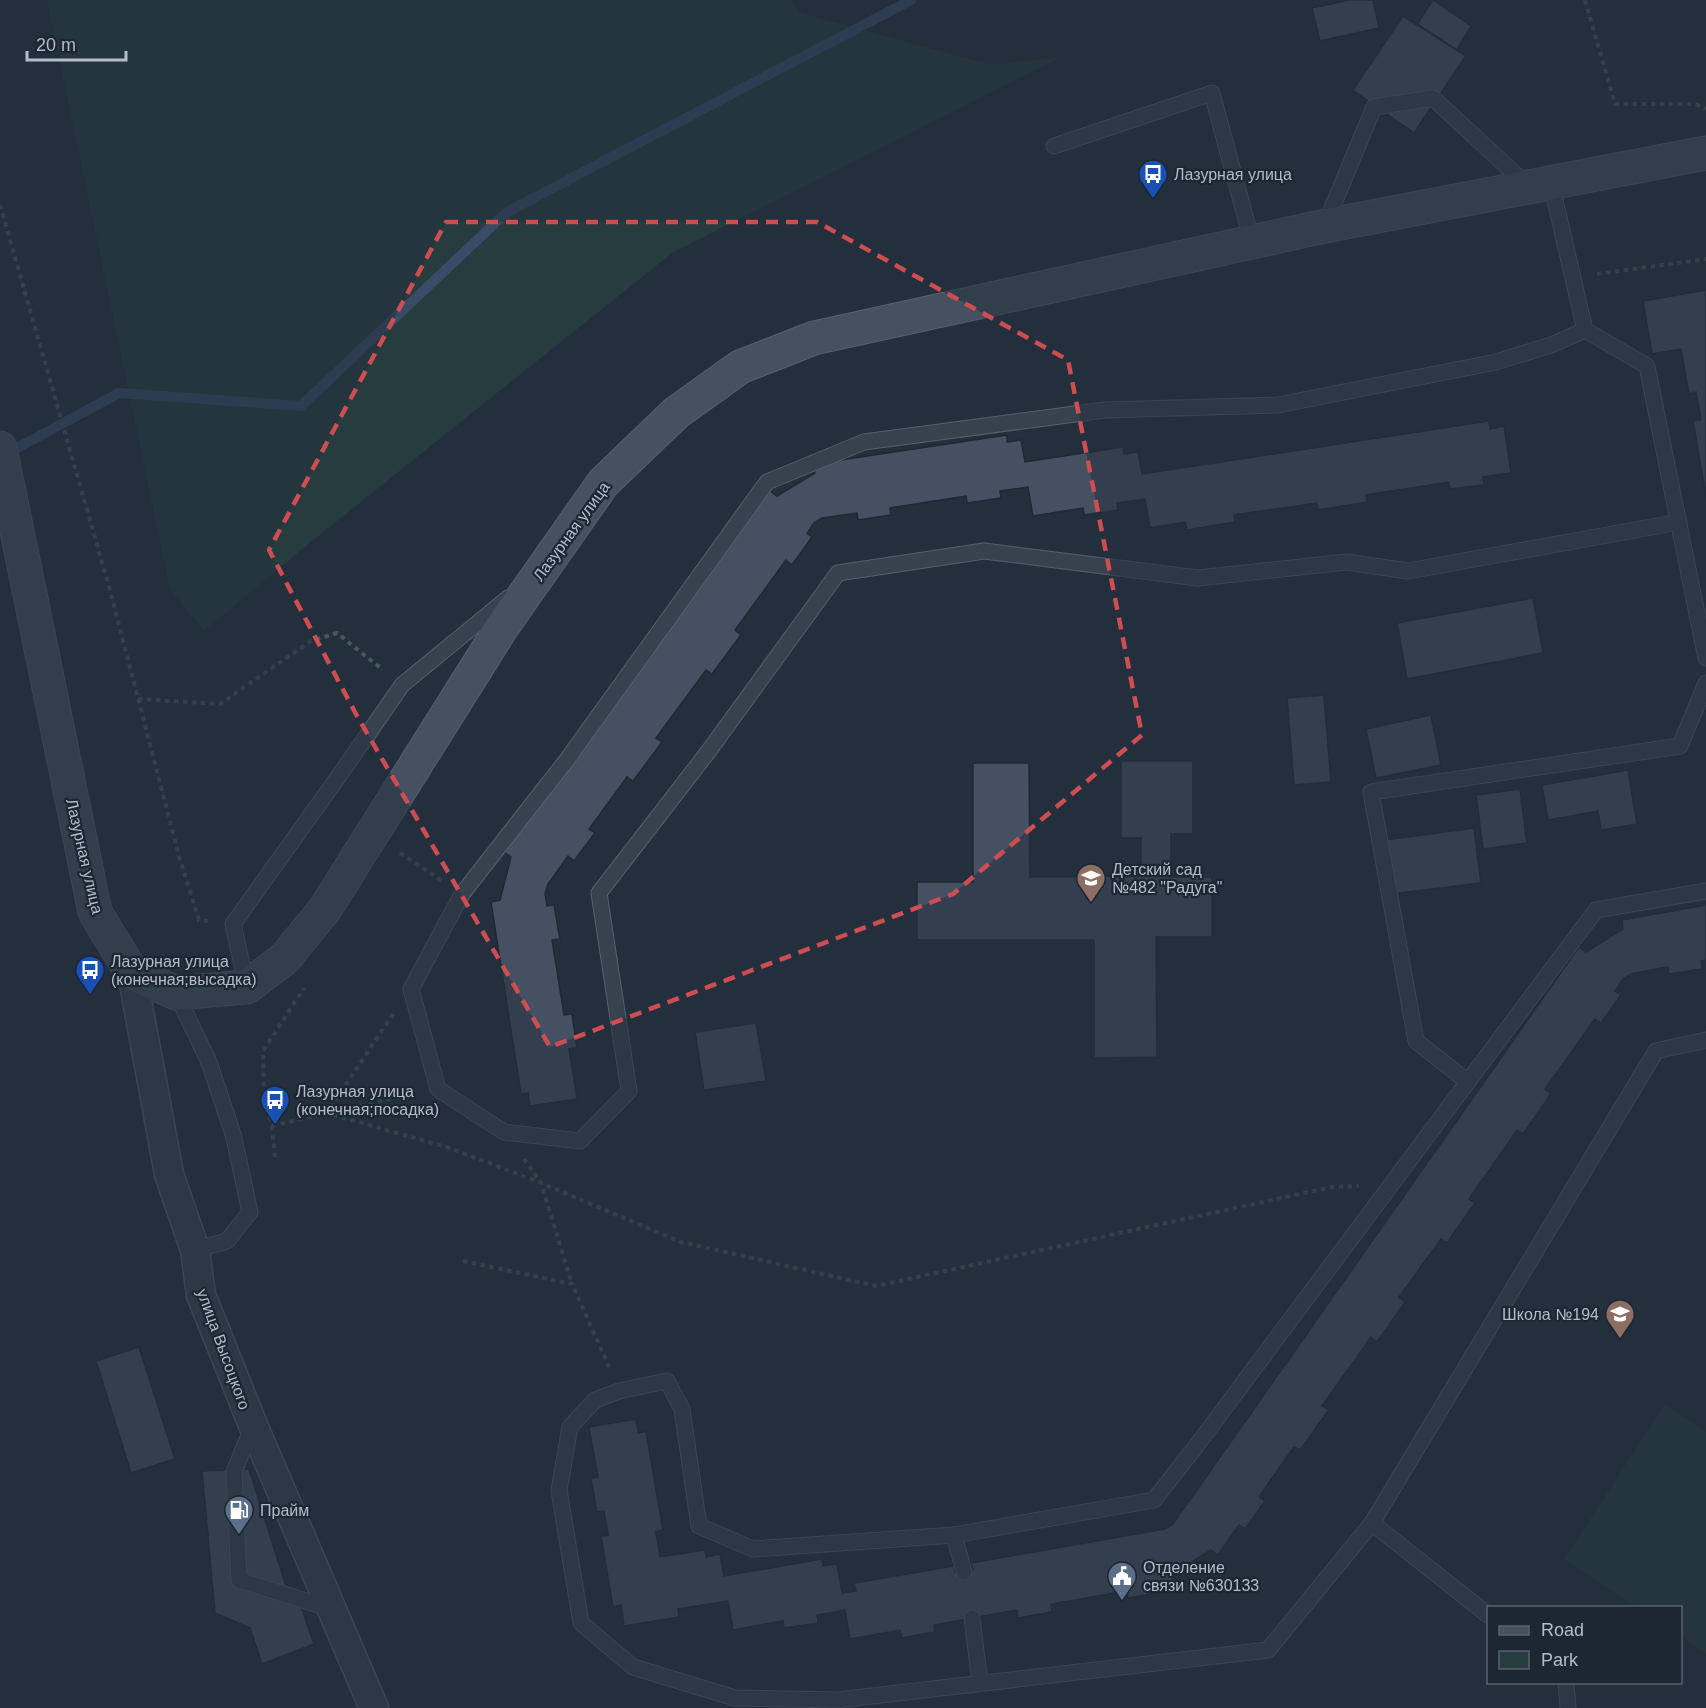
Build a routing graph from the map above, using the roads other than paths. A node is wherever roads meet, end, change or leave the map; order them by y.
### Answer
1 (1054, 146) dead end
2 (1706, 153) edge
3 (1540, 185) junction
4 (1325, 226) junction
5 (1252, 242) junction
6 (1585, 330) junction
7 (0, 448) edge
8 (1679, 522) junction
9 (541, 571) junction
10 (1706, 658) edge
11 (1706, 683) edge
12 (1706, 891) edge
13 (132, 973) junction
14 (247, 987) junction
15 (176, 993) junction
16 (1706, 1040) edge
17 (1468, 1082) junction
18 (195, 1250) junction
19 (253, 1425) junction
20 (1372, 1523) junction
21 (954, 1535) junction
22 (964, 1572) dead end
23 (332, 1609) junction
24 (1487, 1614) edge
25 (972, 1618) dead end
26 (980, 1683) junction
27 (1566, 1684) edge
28 (374, 1708) edge
29 (1568, 1708) edge

1 - 5 lane
2 - 3 street, Лазурная улица
3 - 4 street, Лазурная улица
3 - 4 lane
3 - 6 lane
4 - 5 street, Лазурная улица
5 - 9 street, Лазурная улица
6 - 8 lane
6 - 8 lane
7 - 13 street, Лазурная улица
8 - 10 lane
9 - 14 street, Лазурная улица
9 - 14 lane
11 - 17 lane
12 - 17 lane
13 - 15 street
13 - 18 street, улица Высоцкого
14 - 15 street
15 - 18 lane
16 - 20 lane
17 - 21 lane
18 - 19 street, улица Высоцкого
19 - 23 street, улица Высоцкого
19 - 23 lane
20 - 24 lane
20 - 26 lane
21 - 22 lane
21 - 26 lane
23 - 28 street, улица Высоцкого
25 - 26 lane
27 - 29 lane

